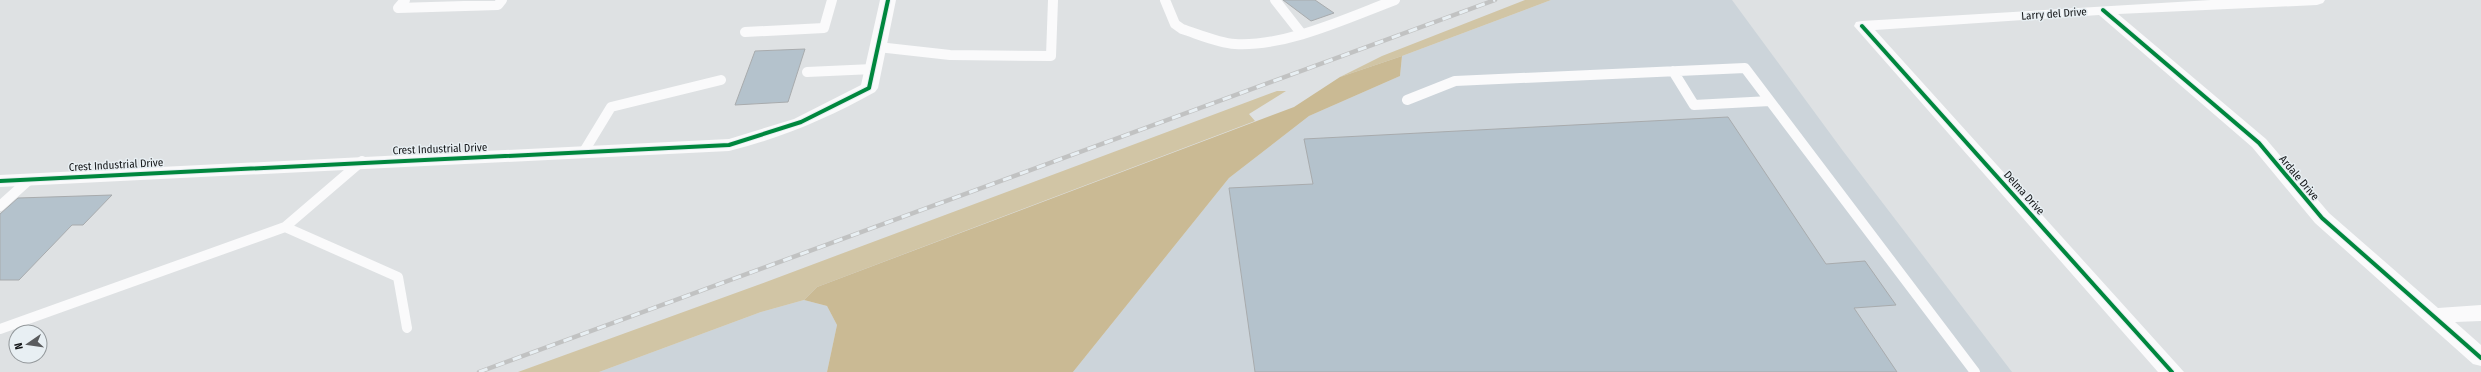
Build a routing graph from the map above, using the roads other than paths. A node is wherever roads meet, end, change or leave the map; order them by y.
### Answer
1 (405, 0) edge
2 (502, 0) edge
3 (832, 0) edge
4 (888, 0) edge
5 (1053, 0) edge
6 (1166, 0) edge
7 (1275, 0) edge
8 (1395, 0) edge
9 (2317, 0) edge
10 (2102, 10) junction
11 (1862, 26) joint
12 (745, 32) dead end
13 (1301, 33) junction
14 (878, 47) junction
15 (873, 69) junction
16 (1673, 71) junction
17 (808, 72) dead end
18 (721, 80) dead end
19 (1407, 100) dead end
20 (1770, 101) junction
21 (583, 153) junction
22 (362, 161) junction
23 (30, 179) junction
24 (0, 181) edge
25 (0, 206) edge
26 (285, 227) junction
27 (2481, 313) edge
28 (2433, 316) junction
29 (408, 328) dead end
30 (0, 329) edge
31 (2481, 358) edge
32 (1975, 372) edge
33 (2172, 372) edge

1 - 2 lane
3 - 12 lane
4 - 14 street
5 - 14 lane
6 - 13 lane
7 - 13 lane
8 - 13 lane
9 - 10 street, Larry del Drive
10 - 11 street, Larry del Drive
10 - 28 street, Ardale Drive
11 - 33 street, Delma Drive
14 - 15 street
15 - 17 lane
15 - 21 street, Crest Industrial Drive
16 - 19 lane
16 - 20 lane
16 - 20 lane
18 - 21 lane
20 - 32 lane
21 - 22 street, Crest Industrial Drive
22 - 23 street, Crest Industrial Drive
22 - 26 lane
23 - 24 street, Crest Industrial Drive
23 - 25 lane
26 - 29 lane
26 - 30 lane
27 - 28 street
28 - 31 street, Ardale Drive

